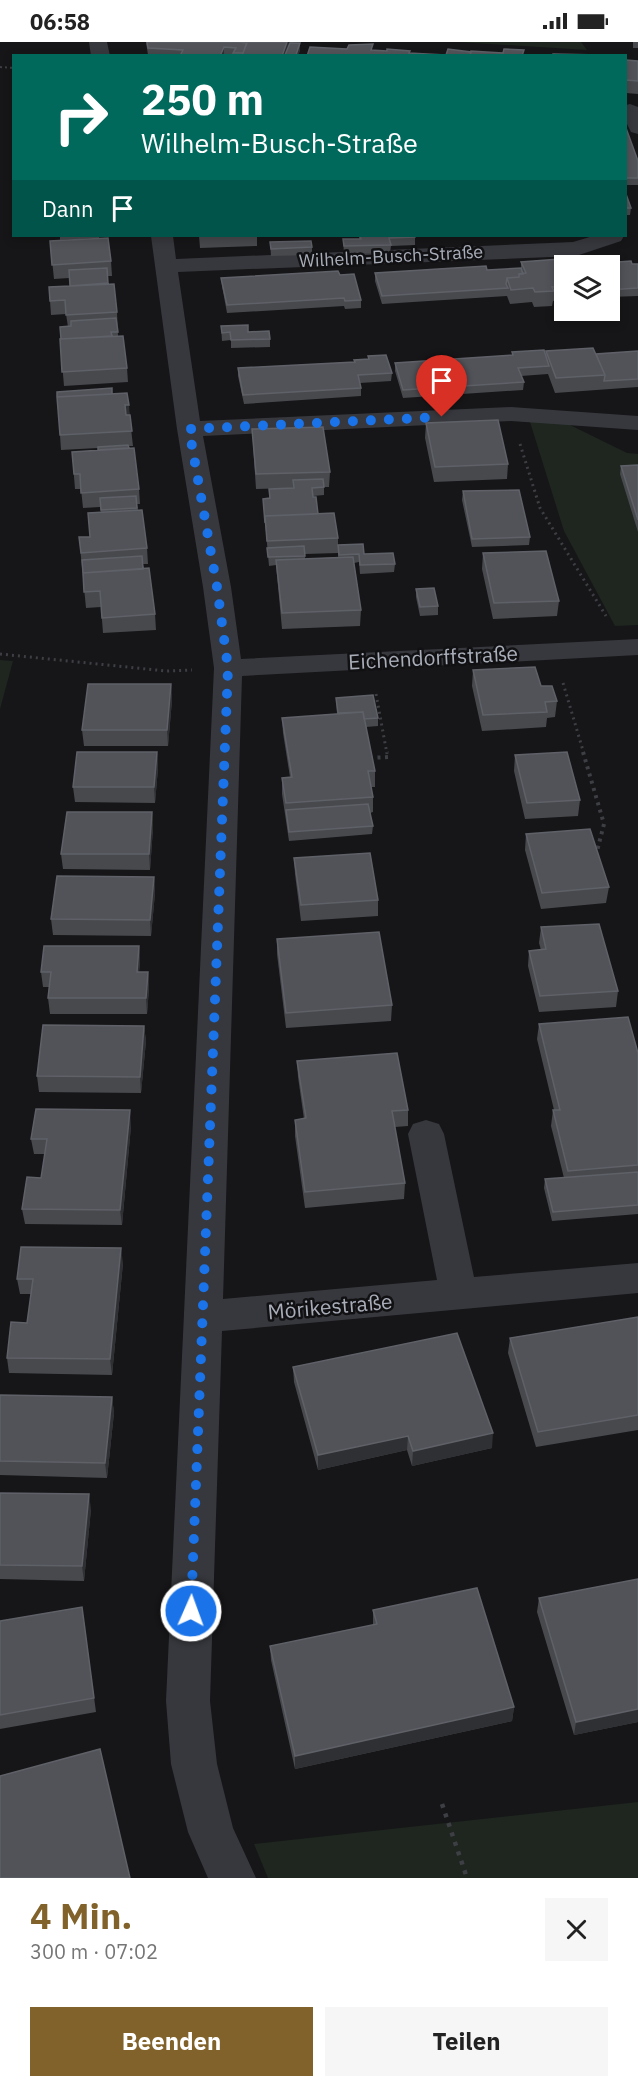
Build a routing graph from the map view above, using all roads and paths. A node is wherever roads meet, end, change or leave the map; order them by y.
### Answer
1 (610, 237) edge
2 (483, 244) edge
3 (431, 245) edge
4 (164, 251) edge
5 (511, 414) junction
6 (638, 423) edge
7 (189, 429) junction
8 (632, 647) edge
9 (554, 651) junction
10 (0, 654) edge
11 (370, 660) junction
12 (228, 668) junction
13 (369, 758) edge
14 (599, 864) edge
15 (426, 1134) dead end
16 (638, 1278) edge
17 (459, 1294) junction
18 (202, 1317) junction
19 (442, 1804) dead end
20 (232, 1878) edge
21 (466, 1878) edge

1 - 2 street, Wilhelm-Busch-Straße
2 - 3 street, Wilhelm-Busch-Straße
3 - 4 street, Wilhelm-Busch-Straße
4 - 7 street, Wilhelm-Busch-Straße
5 - 6 street
5 - 7 street
5 - 8 path
7 - 12 street, Wilhelm-Busch-Straße
8 - 9 street, Eichendorffstraße
9 - 11 street, Eichendorffstraße
9 - 14 path
10 - 12 path
11 - 12 street, Eichendorffstraße
11 - 13 path
12 - 18 street, Wilhelm-Busch-Straße
15 - 17 street
16 - 17 street, Mörikestraße
17 - 18 street, Mörikestraße
18 - 20 street, Wilhelm-Busch-Straße
19 - 21 path

